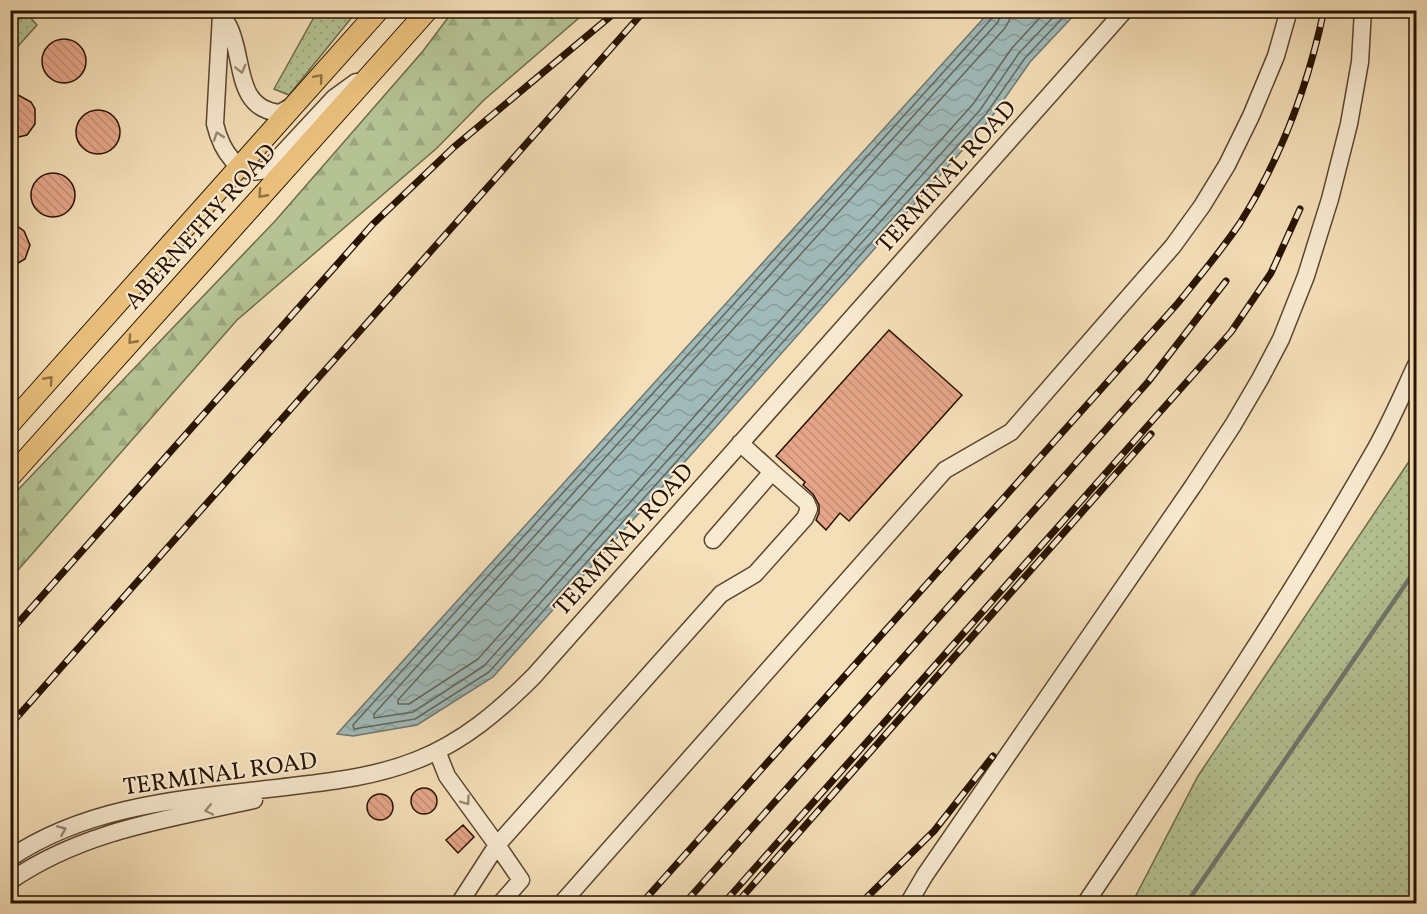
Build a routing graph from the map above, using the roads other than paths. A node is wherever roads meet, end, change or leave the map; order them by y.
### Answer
1 (379, 10) edge
2 (428, 10) edge
3 (1125, 10) edge
4 (1290, 10) edge
5 (1363, 10) edge
6 (219, 12) edge
7 (384, 62) junction
8 (299, 102) junction
9 (240, 166) junction
10 (1416, 365) edge
11 (10, 424) edge
12 (740, 443) junction
13 (772, 472) junction
14 (10, 477) edge
15 (713, 540) dead end
16 (437, 751) junction
17 (349, 780) junction
18 (497, 845) junction
19 (10, 858) edge
20 (10, 881) edge
21 (459, 903) edge
22 (500, 903) edge
23 (561, 903) edge
24 (908, 903) edge
25 (1085, 903) edge

8 -> 1 main road, ABERNETHY ROAD
2 - 7 main road, ABERNETHY ROAD
3 - 12 street, TERMINAL ROAD
4 - 23 street
5 - 24 street
6 -> 8 street
9 -> 6 street
7 - 9 street
7 -> 14 main road, ABERNETHY ROAD
8 - 9 main road, ABERNETHY ROAD
11 -> 9 main road, ABERNETHY ROAD
10 - 25 street
12 - 13 street
12 - 16 street, TERMINAL ROAD
13 - 15 street
13 - 18 street
16 - 17 street, TERMINAL ROAD
16 -> 18 street
19 -> 17 street, TERMINAL ROAD
17 -> 20 street
18 - 21 street
18 - 22 street

